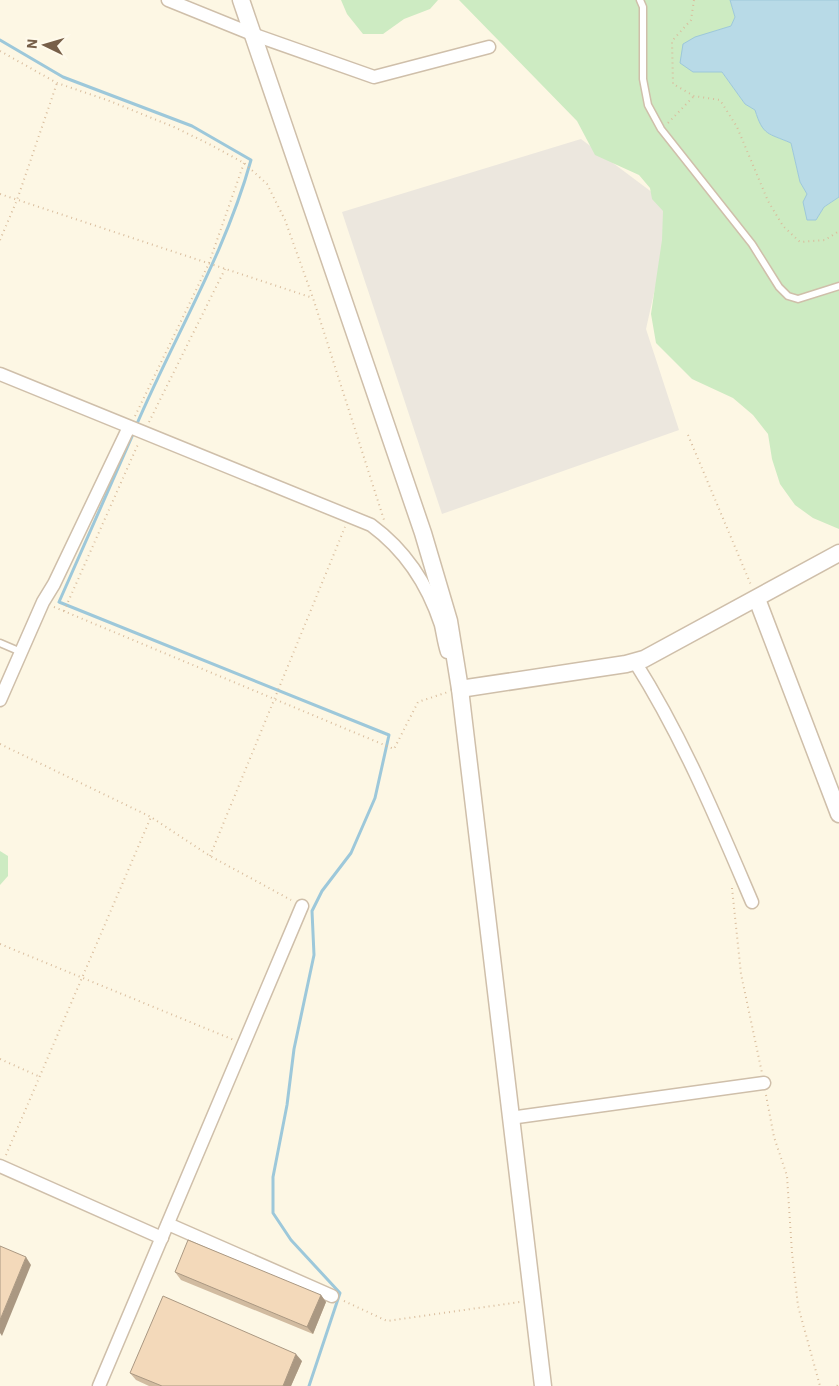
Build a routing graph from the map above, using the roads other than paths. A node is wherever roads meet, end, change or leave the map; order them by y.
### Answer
1 (168, 0) edge
2 (240, 0) edge
3 (640, 0) edge
4 (252, 34) junction
5 (489, 47) dead end
6 (839, 286) edge
7 (0, 374) edge
8 (129, 428) junction
9 (839, 554) edge
10 (757, 599) junction
11 (0, 643) edge
12 (21, 652) junction
13 (454, 652) junction
14 (635, 662) junction
15 (460, 689) junction
16 (0, 700) edge
17 (837, 805) edge
18 (752, 902) dead end
19 (302, 906) road end
20 (764, 1083) road end
21 (510, 1118) junction
22 (0, 1166) edge
23 (168, 1224) junction
24 (162, 1238) junction
25 (332, 1296) road end
26 (99, 1386) edge
27 (543, 1386) edge

1 - 4 street
2 - 4 street
3 - 6 lane
4 - 5 street
4 - 13 street
7 - 8 street
8 - 12 street
8 - 13 street
9 - 10 street
10 - 14 street
10 - 17 street
11 - 12 lane
12 - 16 street
13 - 15 street
14 - 15 street
14 - 18 street
15 - 21 street
19 - 23 street
20 - 21 street
21 - 27 street
22 - 24 street
23 - 24 street
23 - 25 street
24 - 26 street

